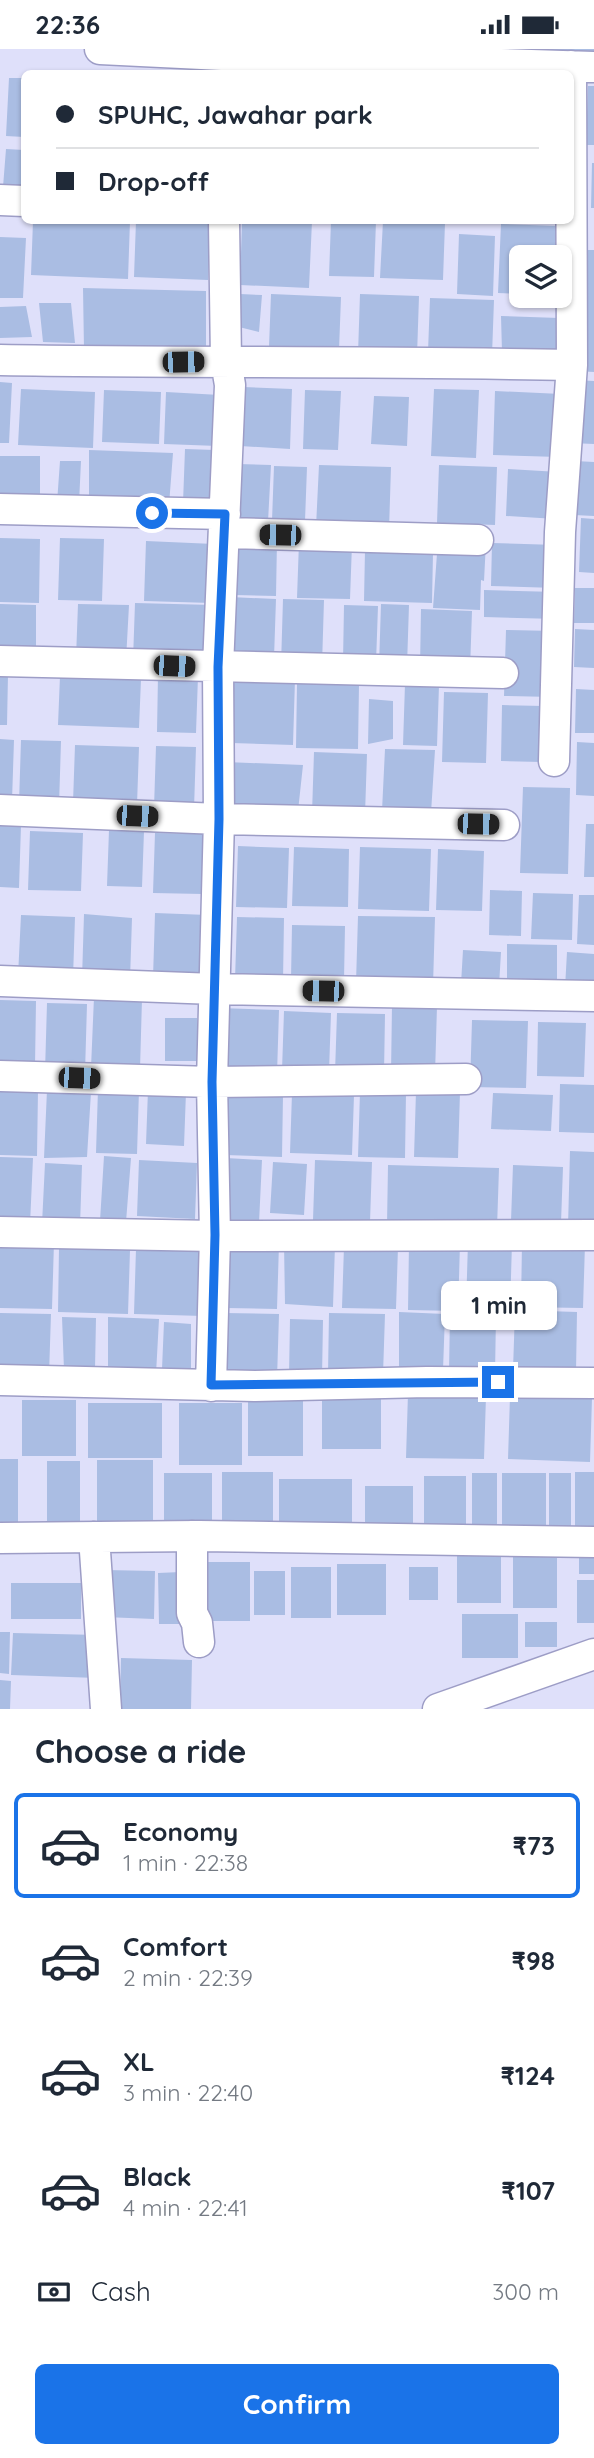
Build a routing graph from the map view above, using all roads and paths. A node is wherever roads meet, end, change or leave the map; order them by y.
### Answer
1 (100, 49) edge
2 (222, 59) edge
3 (583, 67) edge
4 (0, 200) edge
5 (21, 201) edge
6 (224, 224) edge
7 (0, 360) edge
8 (226, 361) junction
9 (572, 365) junction
10 (0, 509) edge
11 (225, 524) junction
12 (478, 540) dead end
13 (0, 660) edge
14 (218, 667) junction
15 (503, 673) dead end
16 (554, 761) dead end
17 (0, 810) edge
18 (219, 819) junction
19 (504, 825) dead end
20 (0, 981) edge
21 (215, 989) junction
22 (594, 996) edge
23 (0, 1076) edge
24 (466, 1079) dead end
25 (212, 1082) junction
26 (0, 1232) edge
27 (215, 1235) junction
28 (594, 1235) edge
29 (0, 1380) edge
30 (594, 1383) edge
31 (211, 1385) junction
32 (94, 1537) junction
33 (192, 1537) junction
34 (0, 1538) edge
35 (594, 1542) edge
36 (199, 1642) dead end
37 (594, 1654) edge
38 (106, 1709) edge
39 (438, 1709) edge

1 - 2 street
2 - 3 street
3 - 9 street
4 - 5 street
6 - 8 street
7 - 8 street
8 - 9 street
8 - 11 street
9 - 16 street
10 - 11 street
11 - 12 street
11 - 14 street
13 - 14 street
14 - 15 street
14 - 18 street
17 - 18 street
18 - 19 street
18 - 21 street
20 - 21 street
21 - 22 street
21 - 25 street
23 - 25 street
24 - 25 street
25 - 27 street
26 - 27 street
27 - 28 street
27 - 31 street
29 - 31 street
30 - 31 street
32 - 33 street
32 - 34 street
32 - 38 street
33 - 35 street
33 - 36 street
37 - 39 street

